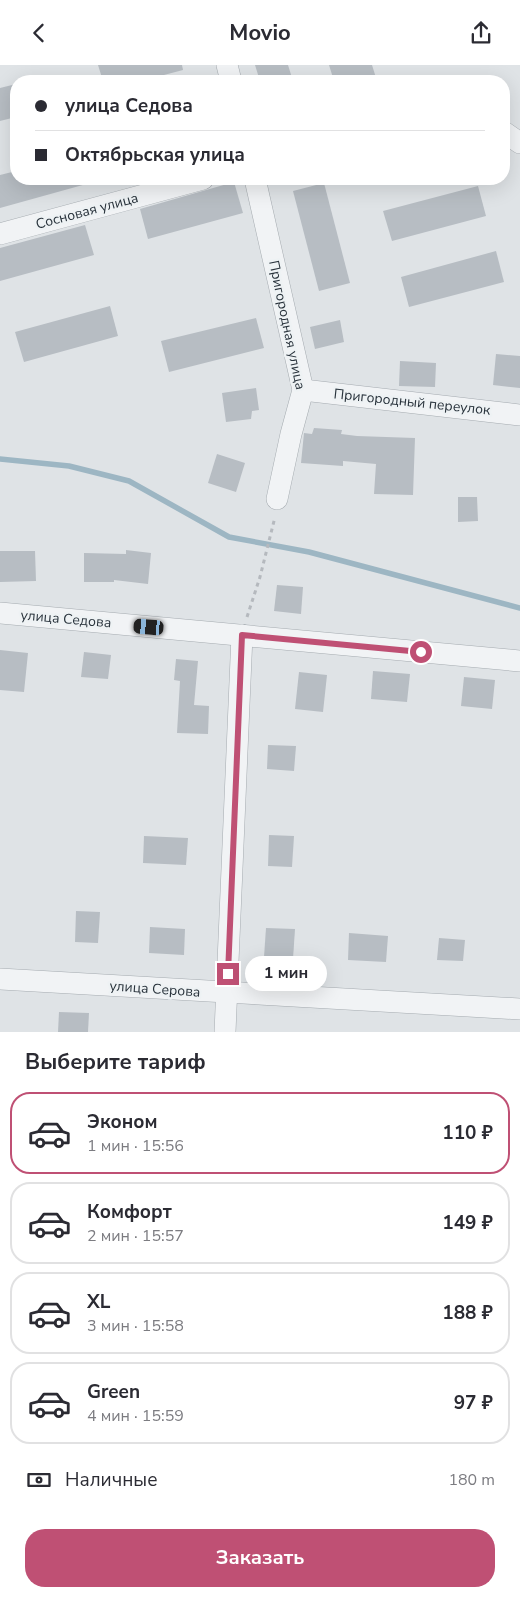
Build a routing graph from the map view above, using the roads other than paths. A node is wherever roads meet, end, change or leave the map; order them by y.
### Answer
1 (181, 185) edge
2 (256, 185) edge
3 (0, 234) edge
4 (303, 390) junction
5 (520, 415) edge
6 (276, 506) road end
7 (0, 613) edge
8 (242, 635) junction
9 (520, 661) edge
10 (0, 979) edge
11 (227, 993) junction
12 (520, 1009) edge
13 (226, 1032) edge

1 - 3 street, Сосновая улица
2 - 4 street, Пригородная улица
4 - 5 street, Пригородный переулок
4 - 6 street, Пригородная улица
7 - 8 street, улица Седова
8 - 9 street, улица Седова
8 - 11 street
10 - 11 street, улица Серова
11 - 12 street, улица Серова
11 - 13 street

